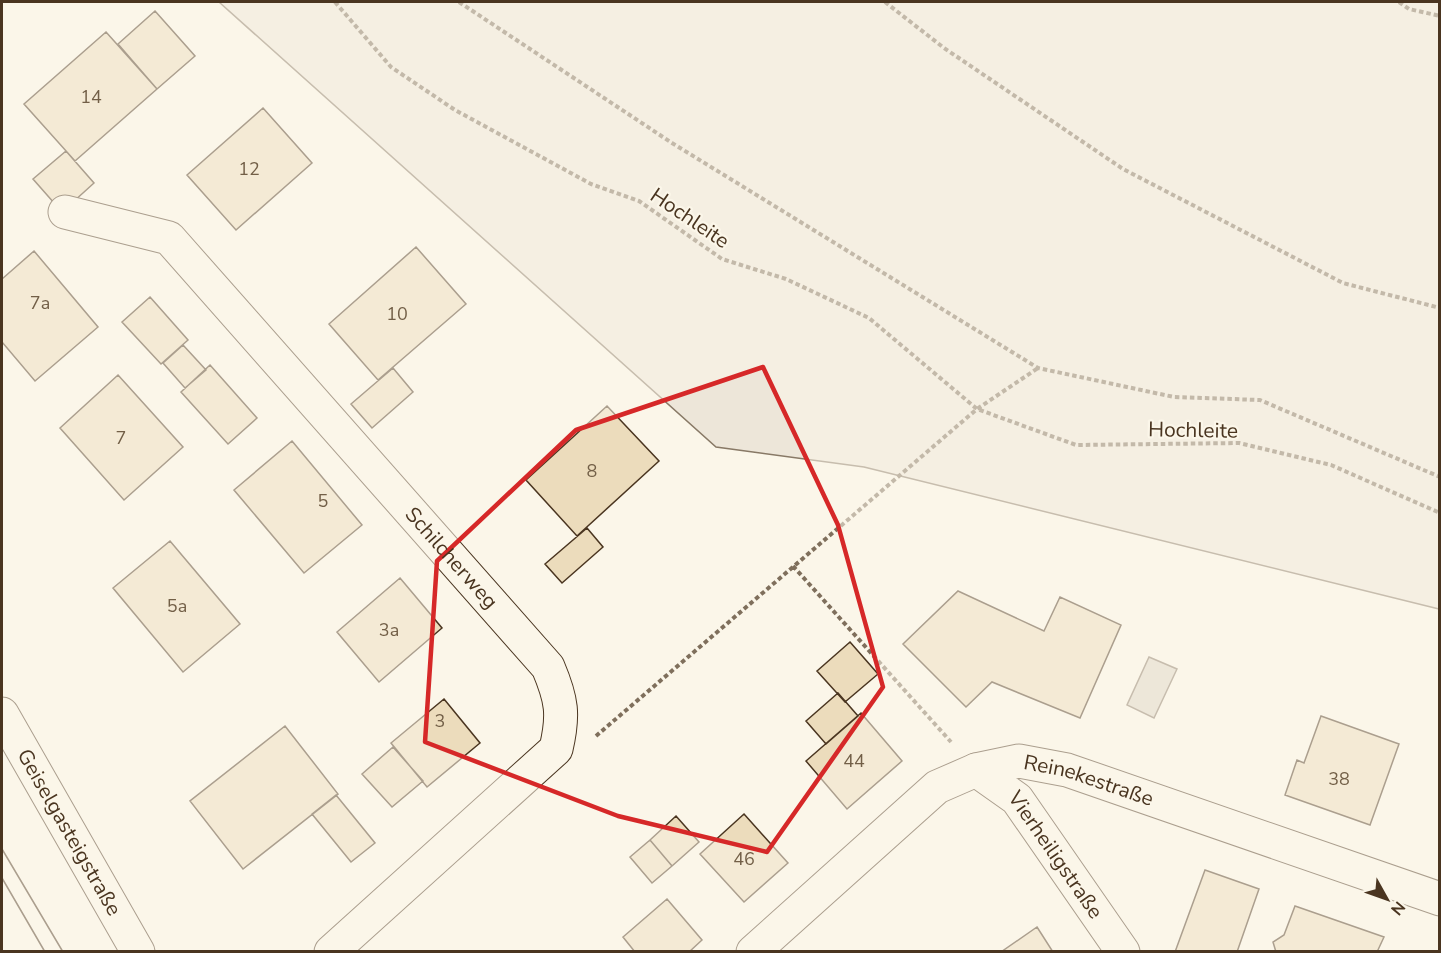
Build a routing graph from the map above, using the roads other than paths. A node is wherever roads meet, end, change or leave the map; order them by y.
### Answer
1 (65, 212) dead end
2 (2, 714) edge
3 (976, 770) junction
4 (1440, 899) edge
5 (138, 951) edge
6 (331, 951) edge
7 (753, 951) edge
8 (1124, 951) edge

1 - 6 street, Schilcherweg
2 - 5 street, Geiselgasteigstraße
3 - 4 street, Reinekestraße
3 - 7 street, Reinekestraße
3 - 8 street, Vierheiligstraße

